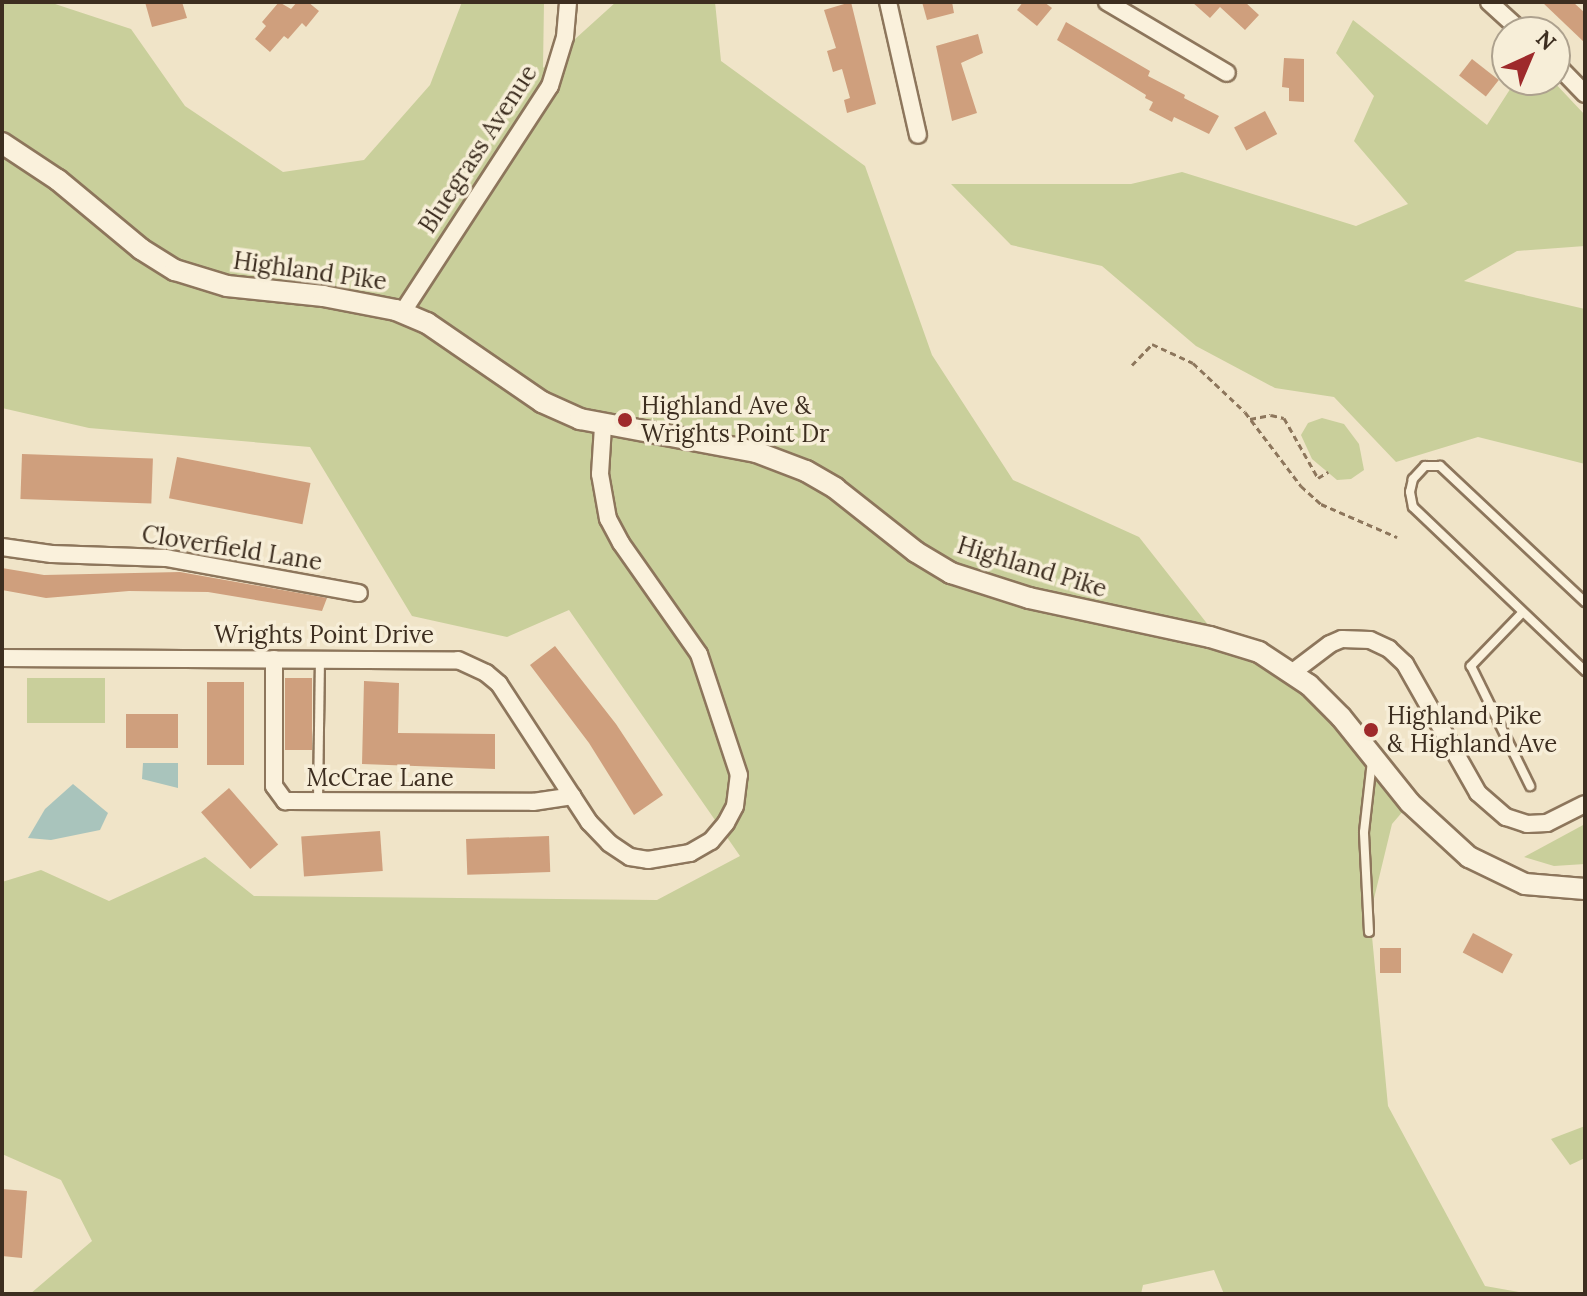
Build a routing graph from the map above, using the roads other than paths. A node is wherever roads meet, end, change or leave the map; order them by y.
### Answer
1 (568, 2) edge
2 (888, 2) edge
3 (1107, 2) edge
4 (1489, 2) edge
5 (1504, 16) edge
6 (1227, 73) dead end
7 (1571, 80) edge
8 (1585, 94) edge
9 (918, 135) dead end
10 (2, 143) edge
11 (402, 313) junction
12 (603, 426) junction
13 (2, 547) edge
14 (359, 593) dead end
15 (1585, 602) edge
16 (1522, 613) junction
17 (2, 658) edge
18 (274, 659) junction
19 (320, 659) junction
20 (1585, 671) edge
21 (1293, 672) junction
22 (1373, 756) junction
23 (1530, 786) dead end
24 (573, 796) junction
25 (318, 802) junction
26 (1585, 804) edge
27 (1585, 889) edge
28 (1369, 932) dead end

1 - 11 street, Bluegrass Avenue
2 - 9 street
3 - 6 street
4 - 5 street
7 - 8 street
10 - 11 street, Highland Pike
11 - 12 street, Highland Pike
12 - 21 street, Highland Pike
12 - 24 street, Wrights Point Drive
13 - 14 street, Cloverfield Lane
15 - 16 lane
16 - 20 lane
16 - 23 lane
17 - 18 street, Wrights Point Drive
18 - 19 street, Wrights Point Drive
18 - 25 street, McCrae Lane
19 - 24 street, Wrights Point Drive
19 - 25 lane
21 - 22 street, Highland Pike
21 - 26 street
22 - 27 street, Highland Pike
22 - 28 lane
24 - 25 street, McCrae Lane

